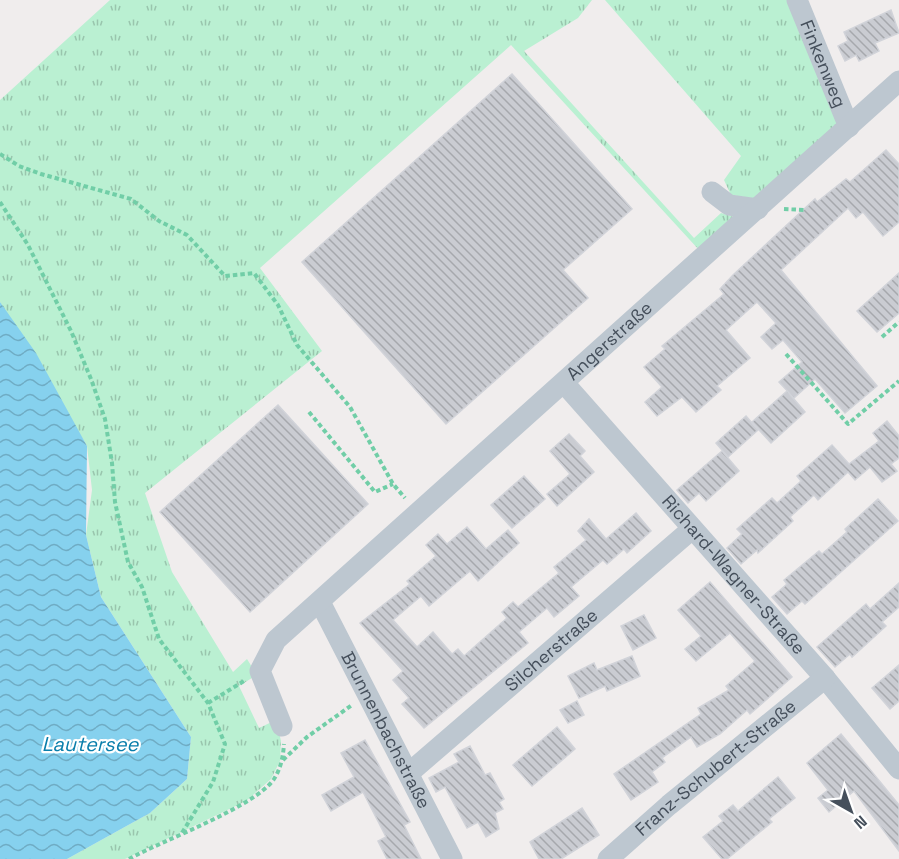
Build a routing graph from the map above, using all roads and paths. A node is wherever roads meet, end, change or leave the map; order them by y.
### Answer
1 (797, 0) edge
2 (899, 81) edge
3 (849, 127) junction
4 (0, 154) edge
5 (712, 192) dead end
6 (0, 202) edge
7 (758, 209) junction
8 (899, 322) edge
9 (882, 337) dead end
10 (786, 354) dead end
11 (899, 381) edge
12 (564, 383) junction
13 (309, 412) dead end
14 (393, 484) junction
15 (419, 514) junction
16 (692, 529) junction
17 (320, 603) junction
18 (260, 670) junction
19 (825, 678) junction
20 (369, 694) junction
21 (208, 703) junction
22 (282, 726) joint
23 (283, 761) junction
24 (899, 769) edge
25 (409, 773) junction
26 (182, 833) junction
27 (129, 859) edge
28 (452, 859) edge
29 (608, 859) edge

1 - 3 street, Finkenweg
2 - 3 street, Angerstraße
3 - 7 street, Angerstraße
4 - 14 path
5 - 7 street
6 - 21 path
7 - 12 street, Angerstraße
8 - 9 path
10 - 11 path
12 - 15 street, Angerstraße
12 - 16 street, Richard-Wagner-Straße
13 - 14 path
14 - 15 path
15 - 17 street, Angerstraße
16 - 19 street, Richard-Wagner-Straße
16 - 25 street, Silcherstraße
17 - 18 street, Angerstraße
17 - 20 street, Brunnenbachstraße
18 - 21 path
18 - 22 street
19 - 24 street, Richard-Wagner-Straße
19 - 29 street, Franz-Schubert-Straße
20 - 23 path
20 - 25 street, Brunnenbachstraße
21 - 26 path
22 - 23 path
23 - 26 path
25 - 28 street, Brunnenbachstraße
26 - 27 path

